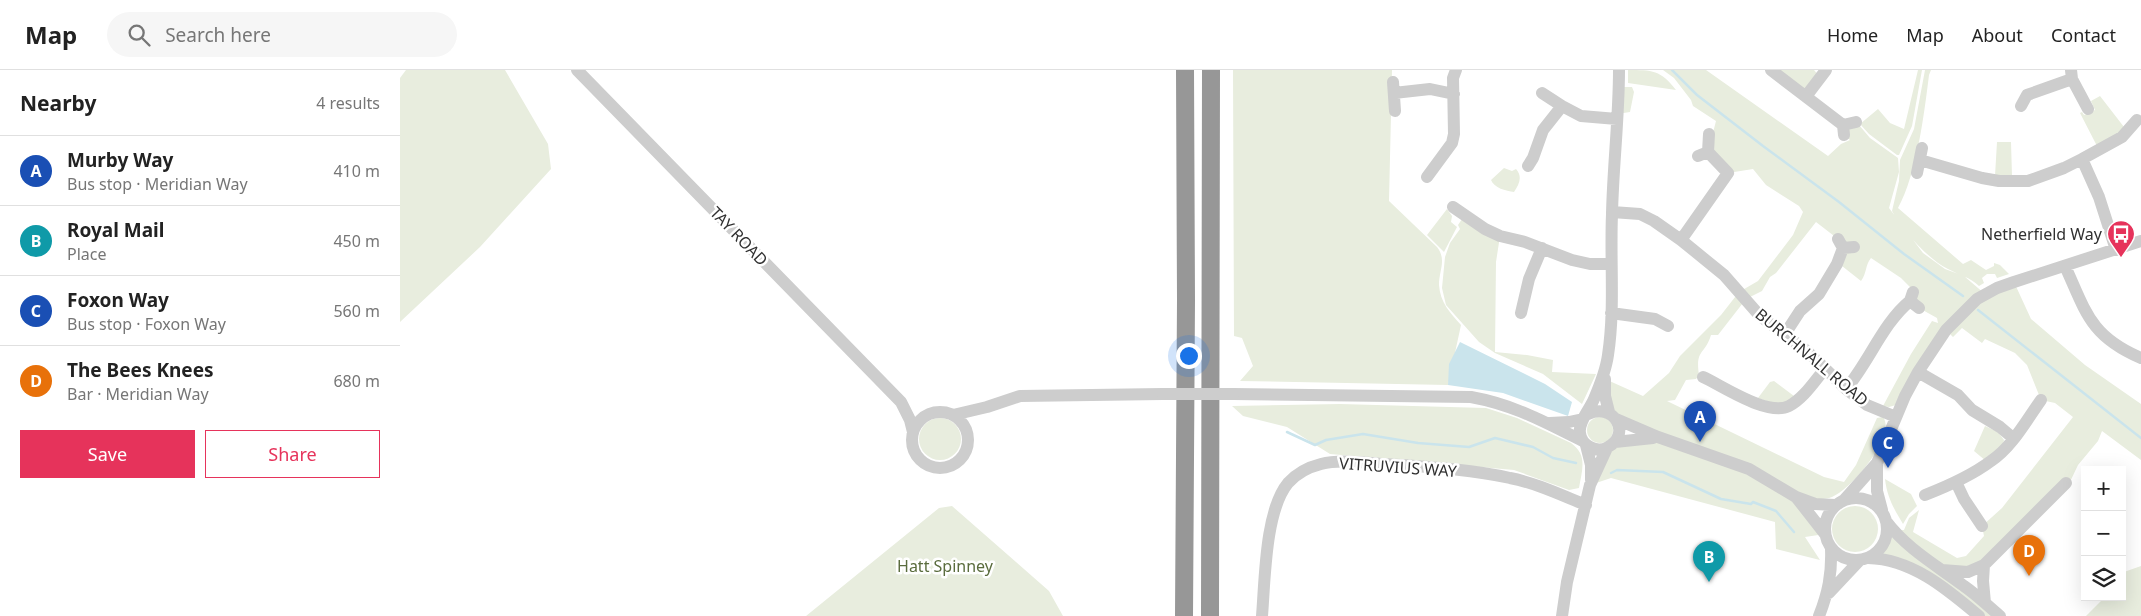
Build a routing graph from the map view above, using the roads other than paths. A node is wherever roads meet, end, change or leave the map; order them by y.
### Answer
1 (577, 70) edge
2 (1185, 70) edge
3 (1211, 70) edge
4 (1456, 70) edge
5 (1619, 70) edge
6 (1771, 70) edge
7 (1826, 70) edge
8 (2071, 74) edge
9 (1542, 93) dead end
10 (1454, 94) junction
11 (1807, 96) junction
12 (1562, 106) junction
13 (2021, 106) dead end
14 (2088, 109) dead end
15 (1395, 111) dead end
16 (1617, 119) junction
17 (2138, 120) dead end
18 (1856, 122) dead end
19 (1709, 134) dead end
20 (2082, 159) junction
21 (1919, 160) dead end
22 (1524, 168) dead end
23 (1427, 170) dead end
24 (1453, 207) dead end
25 (1612, 212) junction
26 (1681, 240) junction
27 (2141, 241) edge
28 (1845, 245) dead end
29 (1542, 248) junction
30 (2116, 250) junction
31 (1610, 264) junction
32 (2065, 266) junction
33 (1914, 300) dead end
34 (1611, 313) junction
35 (1521, 315) dead end
36 (1668, 326) dead end
37 (1785, 334) junction
38 (2141, 358) edge
39 (1824, 370) junction
40 (1604, 371) junction
41 (1918, 372) junction
42 (1701, 374) dead end
43 (1846, 389) junction
44 (2043, 398) dead end
45 (901, 402) junction
46 (987, 407) junction
47 (933, 413) junction
48 (953, 415) junction
49 (1585, 416) junction
50 (1613, 416) junction
51 (1896, 418) junction
52 (1550, 424) junction
53 (913, 432) junction
54 (1658, 437) junction
55 (2013, 438) junction
56 (968, 439) junction
57 (1585, 443) junction
58 (1611, 445) junction
59 (1877, 463) junction
60 (1956, 482) junction
61 (2066, 484) dead end
62 (1590, 485) junction
63 (1796, 497) junction
64 (1922, 497) dead end
65 (1840, 502) junction
66 (1586, 505) junction
67 (1885, 517) junction
68 (1982, 526) dead end
69 (1825, 534) junction
70 (1831, 549) junction
71 (1864, 559) junction
72 (1984, 565) junction
73 (1942, 570) junction
74 (1827, 595) junction
75 (1985, 603) junction
76 (1184, 616) edge
77 (1210, 616) edge
78 (1262, 616) edge
79 (1562, 616) edge
80 (1819, 616) edge
81 (1979, 616) edge
82 (2000, 616) edge

1 - 45 street, TAY ROAD
2 - 76 highway
3 - 77 highway
4 - 10 street
5 - 16 street
6 - 11 street
7 - 11 street
8 - 13 street
8 - 14 street
9 - 12 street
10 - 15 street
10 - 23 street
11 - 18 street
12 - 16 street
12 - 22 street
16 - 25 street
17 - 20 street
19 - 26 street
20 - 21 street
20 - 30 street
24 - 29 street
25 - 26 street, BURCHNALL ROAD
25 - 31 street
26 - 37 street, BURCHNALL ROAD
27 - 30 street
28 - 37 street
29 - 31 street
29 - 35 street
30 - 32 street
31 - 34 street
32 - 38 street
32 - 41 street
33 - 43 street
34 - 36 street
34 - 40 street
37 - 39 street, BURCHNALL ROAD
39 - 42 street
39 - 43 street, BURCHNALL ROAD
40 - 49 street
40 - 50 street
41 - 51 street
41 - 55 street
43 - 51 street, BURCHNALL ROAD
44 - 55 street
45 - 47 street, TAY ROAD
45 - 53 street, TAY ROAD
46 - 48 street
46 - 52 street, bridge
46 - 56 street
47 - 48 street
47 - 53 street
48 - 56 street
49 - 50 street
49 - 52 street
49 - 57 street
50 - 54 street
50 - 58 street
51 - 59 street
52 - 57 street
53 - 56 street
54 - 58 street
54 - 63 street
55 - 60 street
57 - 58 street
57 - 62 street
58 - 62 street
59 - 65 street
59 - 67 street
60 - 64 street
60 - 68 street
61 - 72 street
62 - 66 street
63 - 65 street
63 - 69 street
65 - 67 street
65 - 69 street
66 - 78 street, VITRUVIUS WAY
66 - 79 street
67 - 71 street
67 - 73 street
69 - 70 street
70 - 71 street
70 - 74 street
71 - 74 street
71 - 81 street
72 - 73 street
72 - 75 street
73 - 75 street
74 - 80 street
75 - 82 street

